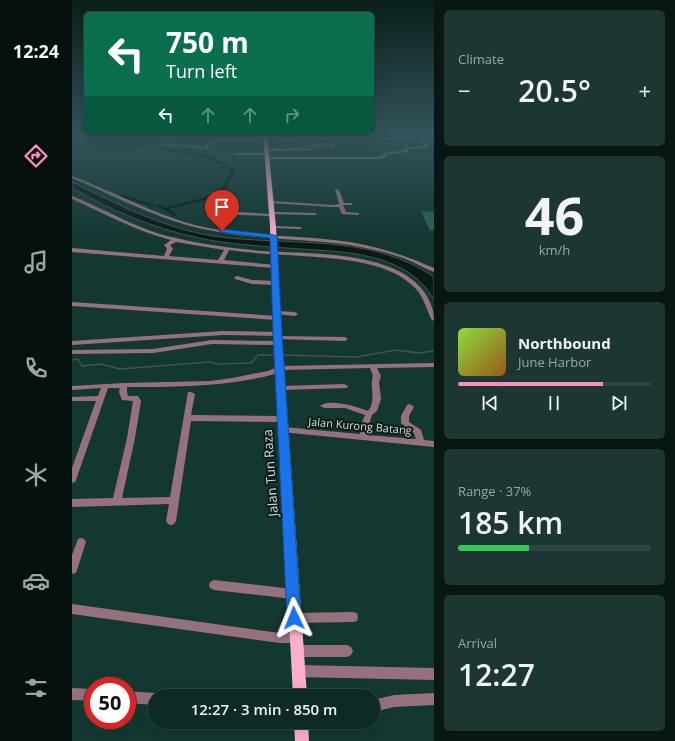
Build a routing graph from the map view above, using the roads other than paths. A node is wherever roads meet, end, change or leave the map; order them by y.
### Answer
1 (268, 169) edge
2 (72, 177) edge
3 (337, 190) dead end
4 (72, 197) edge
5 (271, 202) junction
6 (341, 204) junction
7 (351, 204) dead end
8 (312, 208) dead end
9 (225, 212) dead end
10 (283, 213) junction
11 (272, 214) junction
12 (315, 214) dead end
13 (358, 214) dead end
14 (273, 227) junction
15 (300, 228) dead end
16 (274, 237) junction
17 (175, 240) junction
18 (228, 248) junction
19 (72, 250) edge
20 (274, 250) junction
21 (165, 258) junction
22 (220, 262) junction
23 (274, 266) junction
24 (434, 270) edge
25 (237, 278) dead end
26 (276, 283) junction
27 (72, 304) edge
28 (295, 314) dead end
29 (277, 316) junction
30 (434, 319) edge
31 (345, 339) dead end
32 (278, 341) junction
33 (72, 343) edge
34 (72, 352) edge
35 (280, 364) junction
36 (434, 365) edge
37 (373, 366) junction
38 (124, 385) junction
39 (105, 386) junction
40 (344, 386) dead end
41 (72, 388) edge
42 (281, 388) junction
43 (191, 394) dead end
44 (101, 398) junction
45 (72, 399) edge
46 (324, 406) dead end
47 (410, 407) dead end
48 (369, 414) junction
49 (188, 418) junction
50 (283, 424) junction
51 (364, 437) junction
52 (421, 443) junction
53 (434, 444) edge
54 (72, 480) edge
55 (174, 500) junction
56 (117, 502) junction
57 (72, 503) edge
58 (171, 521) dead end
59 (81, 542) dead end
60 (72, 570) edge
61 (214, 585) dead end
62 (293, 594) junction
63 (72, 609) edge
64 (353, 617) dead end
65 (294, 618) junction
66 (296, 638) junction
67 (297, 650) junction
68 (347, 652) dead end
69 (298, 671) junction
70 (434, 674) edge
71 (299, 689) edge
72 (72, 694) edge
73 (84, 695) edge
74 (136, 698) edge
75 (148, 698) edge
76 (434, 699) edge
77 (380, 705) edge
78 (301, 729) edge
79 (302, 741) edge

1 - 5 main road, Jalan Tun Raza
2 - 16 street
3 - 6 street
4 - 17 street
5 - 6 street
5 - 11 main road, Jalan Tun Raza
6 - 7 street
6 - 13 street
8 - 10 street
9 - 11 street
10 - 11 street
10 - 12 street
11 - 14 main road, Jalan Tun Raza
14 - 15 street
14 - 16 main road, Jalan Tun Raza
16 - 20 main road, Jalan Tun Raza
16 - 24 street
17 - 18 street
17 - 21 street
18 - 20 street
18 - 22 street
19 - 21 street
20 - 23 main road, Jalan Tun Raza
20 - 30 street
21 - 22 street
22 - 23 street
23 - 26 main road, Jalan Tun Raza
25 - 26 street
26 - 29 main road, Jalan Tun Raza
27 - 29 street
28 - 29 street
29 - 32 main road, Jalan Tun Raza
31 - 32 street
32 - 33 street
32 - 34 street
32 - 35 main road, Jalan Tun Raza
35 - 37 street
35 - 38 street
35 - 42 main road, Jalan Tun Raza
36 - 37 street
37 - 48 street
38 - 39 street
38 - 56 street
39 - 41 street
39 - 44 street
40 - 42 street
42 - 50 main road, Jalan Tun Raza
43 - 49 street
44 - 45 street
44 - 54 street
46 - 48 street
47 - 52 street
48 - 51 street
49 - 50 street, Jalan Kurong Batang
49 - 55 street
50 - 51 street, Jalan Kurong Batang
50 - 62 main road, Jalan Tun Raza
51 - 52 street, Jalan Kurong Batang
52 - 53 street, Jalan Kurong Batang
55 - 56 street
55 - 58 street
56 - 57 street
59 - 60 street
61 - 62 street
62 - 65 main road, Jalan Tun Raza
63 - 66 street
64 - 65 street
65 - 66 main road, Jalan Tun Raza
66 - 67 main road, Jalan Tun Raza
67 - 68 street
67 - 69 main road, Jalan Tun Raza
69 - 70 street
69 - 71 main road, Jalan Tun Raza
72 - 73 street
74 - 75 street
76 - 77 street
78 - 79 main road

